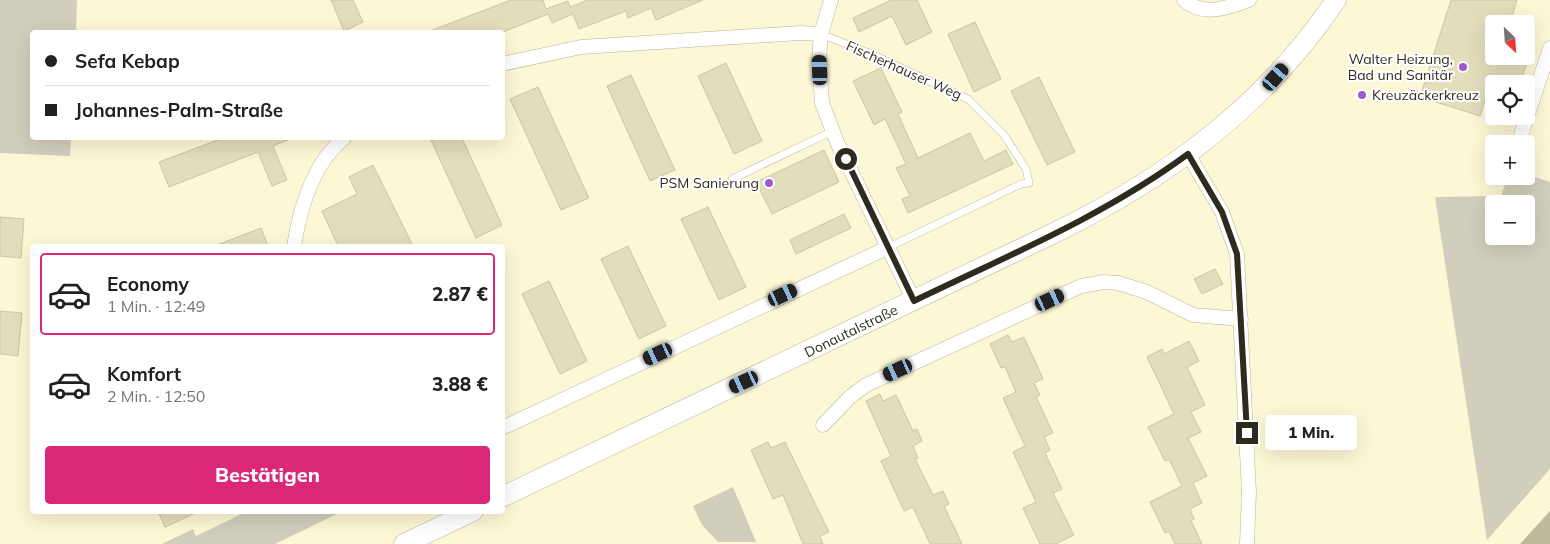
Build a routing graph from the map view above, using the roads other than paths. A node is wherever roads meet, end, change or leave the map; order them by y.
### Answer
1 (831, 0) edge
2 (1184, 0) edge
3 (1249, 0) edge
4 (1336, 0) edge
5 (821, 34) junction
6 (1550, 48) edge
7 (505, 63) edge
8 (833, 131) junction
9 (1521, 135) edge
10 (336, 140) edge
11 (1188, 154) junction
12 (732, 179) dead end
13 (294, 244) edge
14 (889, 247) junction
15 (914, 301) junction
16 (1241, 319) junction
17 (823, 425) dead end
18 (505, 427) edge
19 (505, 496) edge
20 (466, 514) edge
21 (404, 544) edge
22 (1246, 544) edge

1 - 5 street
2 - 3 street
4 - 11 main road, Donautalstraße
5 - 7 street, Fischerhauser Weg
5 - 8 street
5 - 14 lane, Fischerhauser Weg
6 - 9 street
8 - 12 lane
8 - 14 street
10 - 13 street
11 - 15 main road, Donautalstraße
11 - 16 street
14 - 15 street
14 - 18 street
15 - 19 main road, Donautalstraße
16 - 17 street
16 - 22 street
20 - 21 main road

